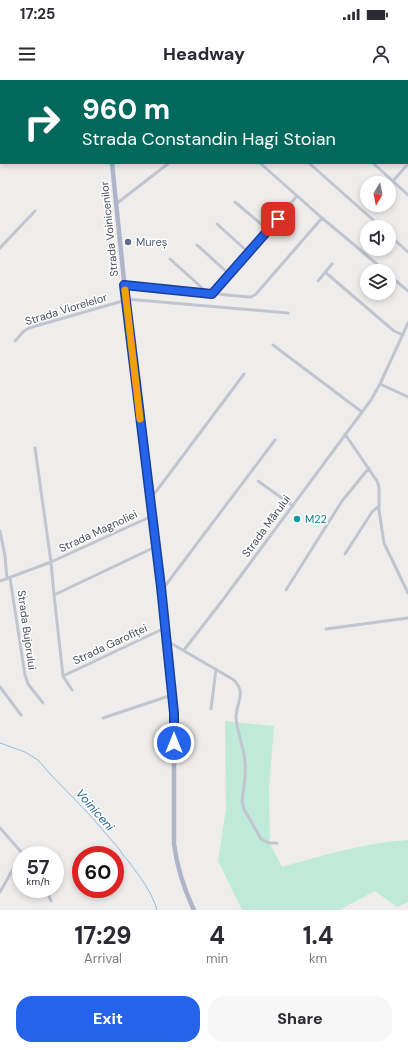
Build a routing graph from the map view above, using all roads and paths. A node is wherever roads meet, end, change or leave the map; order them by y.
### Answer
1 (112, 164) edge
2 (168, 164) edge
3 (261, 164) edge
4 (310, 164) edge
5 (374, 164) edge
6 (408, 164) edge
7 (387, 176) edge
8 (396, 178) edge
9 (396, 184) edge
10 (408, 195) edge
11 (297, 196) junction
12 (235, 202) dead end
13 (116, 204) junction
14 (35, 211) dead end
15 (322, 218) junction
16 (373, 220) edge
17 (218, 224) dead end
18 (268, 230) junction
19 (396, 241) edge
20 (198, 245) dead end
21 (0, 248) edge
22 (248, 252) junction
23 (408, 252) edge
24 (170, 259) dead end
25 (332, 264) dead end
26 (376, 264) edge
27 (325, 272) junction
28 (229, 274) junction
29 (318, 281) dead end
30 (396, 281) edge
31 (124, 285) junction
32 (408, 292) edge
33 (204, 293) junction
34 (212, 294) junction
35 (126, 300) junction
36 (288, 313) dead end
37 (408, 323) edge
38 (403, 336) junction
39 (15, 341) dead end
40 (273, 345) dead end
41 (244, 374) dead end
42 (380, 384) junction
43 (408, 397) edge
44 (362, 412) junction
45 (346, 434) junction
46 (275, 440) dead end
47 (35, 448) dead end
48 (369, 468) junction
49 (258, 481) dead end
50 (150, 494) junction
51 (293, 506) junction
52 (379, 506) junction
53 (152, 516) junction
54 (0, 531) edge
55 (155, 547) junction
56 (345, 554) dead end
57 (51, 562) junction
58 (9, 578) junction
59 (0, 581) edge
60 (161, 587) junction
61 (286, 590) dead end
62 (408, 594) edge
63 (54, 595) junction
64 (408, 618) edge
65 (165, 628) junction
66 (326, 629) dead end
67 (166, 641) junction
68 (184, 650) junction
69 (216, 669) junction
70 (62, 676) junction
71 (0, 687) edge
72 (72, 690) dead end
73 (172, 695) junction
74 (43, 703) dead end
75 (211, 709) dead end
76 (21, 714) dead end
77 (104, 718) dead end
78 (0, 828) edge
79 (277, 844) dead end
80 (16, 846) edge
81 (12, 872) edge
82 (0, 892) edge
83 (50, 898) edge
84 (51, 901) dead end
85 (194, 910) edge

1 - 13 main road, Strada Voinicenilor
2 - 13 street
3 - 11 street
4 - 16 street
5 - 7 street
6 - 8 street
9 - 10 street
11 - 15 street
11 - 18 street
12 - 18 street
13 - 31 main road, Strada Voinicenilor
14 - 21 street
15 - 26 street
15 - 34 street
17 - 22 street
18 - 22 street
19 - 23 street
20 - 28 street
22 - 28 street
24 - 33 street
25 - 27 street
27 - 29 street
27 - 38 street
28 - 34 street
30 - 32 street
31 - 33 street
31 - 35 main road, Strada Voinicenilor
33 - 34 street
35 - 36 street
35 - 39 street, Strada Viorelelor
35 - 50 main road, Strada Voinicenilor
37 - 38 street, Strada Mărului
38 - 42 street, Strada Mărului
40 - 44 street
41 - 50 street
42 - 43 street
42 - 44 street, Strada Mărului
44 - 45 street, Strada Mărului
45 - 48 street
45 - 51 street, Strada Mărului
46 - 60 street
47 - 57 street
48 - 52 street
48 - 61 street
49 - 51 street
50 - 53 main road, Strada Voinicenilor
51 - 68 street, Strada Mărului
52 - 56 street
52 - 62 street
53 - 55 main road, Strada Voinicenilor
53 - 57 street, Strada Magnoliei
54 - 58 street, Strada Bujorului
55 - 60 main road, Strada Voinicenilor
55 - 63 street
57 - 58 street, Strada Magnoliei
57 - 63 street
58 - 59 street, Strada Magnoliei
58 - 74 street, Strada Bujorului
60 - 65 main road, Strada Voinicenilor
63 - 70 street
64 - 66 street
65 - 67 main road, Strada Voinicenilor
65 - 70 street, Strada Garofiței
67 - 68 street
67 - 73 main road, Strada Voinicenilor
68 - 69 street
69 - 75 street
69 - 79 street
70 - 72 street
71 - 76 street
73 - 77 street
73 - 85 main road, Strada Voinicenilor
78 - 80 street
81 - 82 street
83 - 84 street

